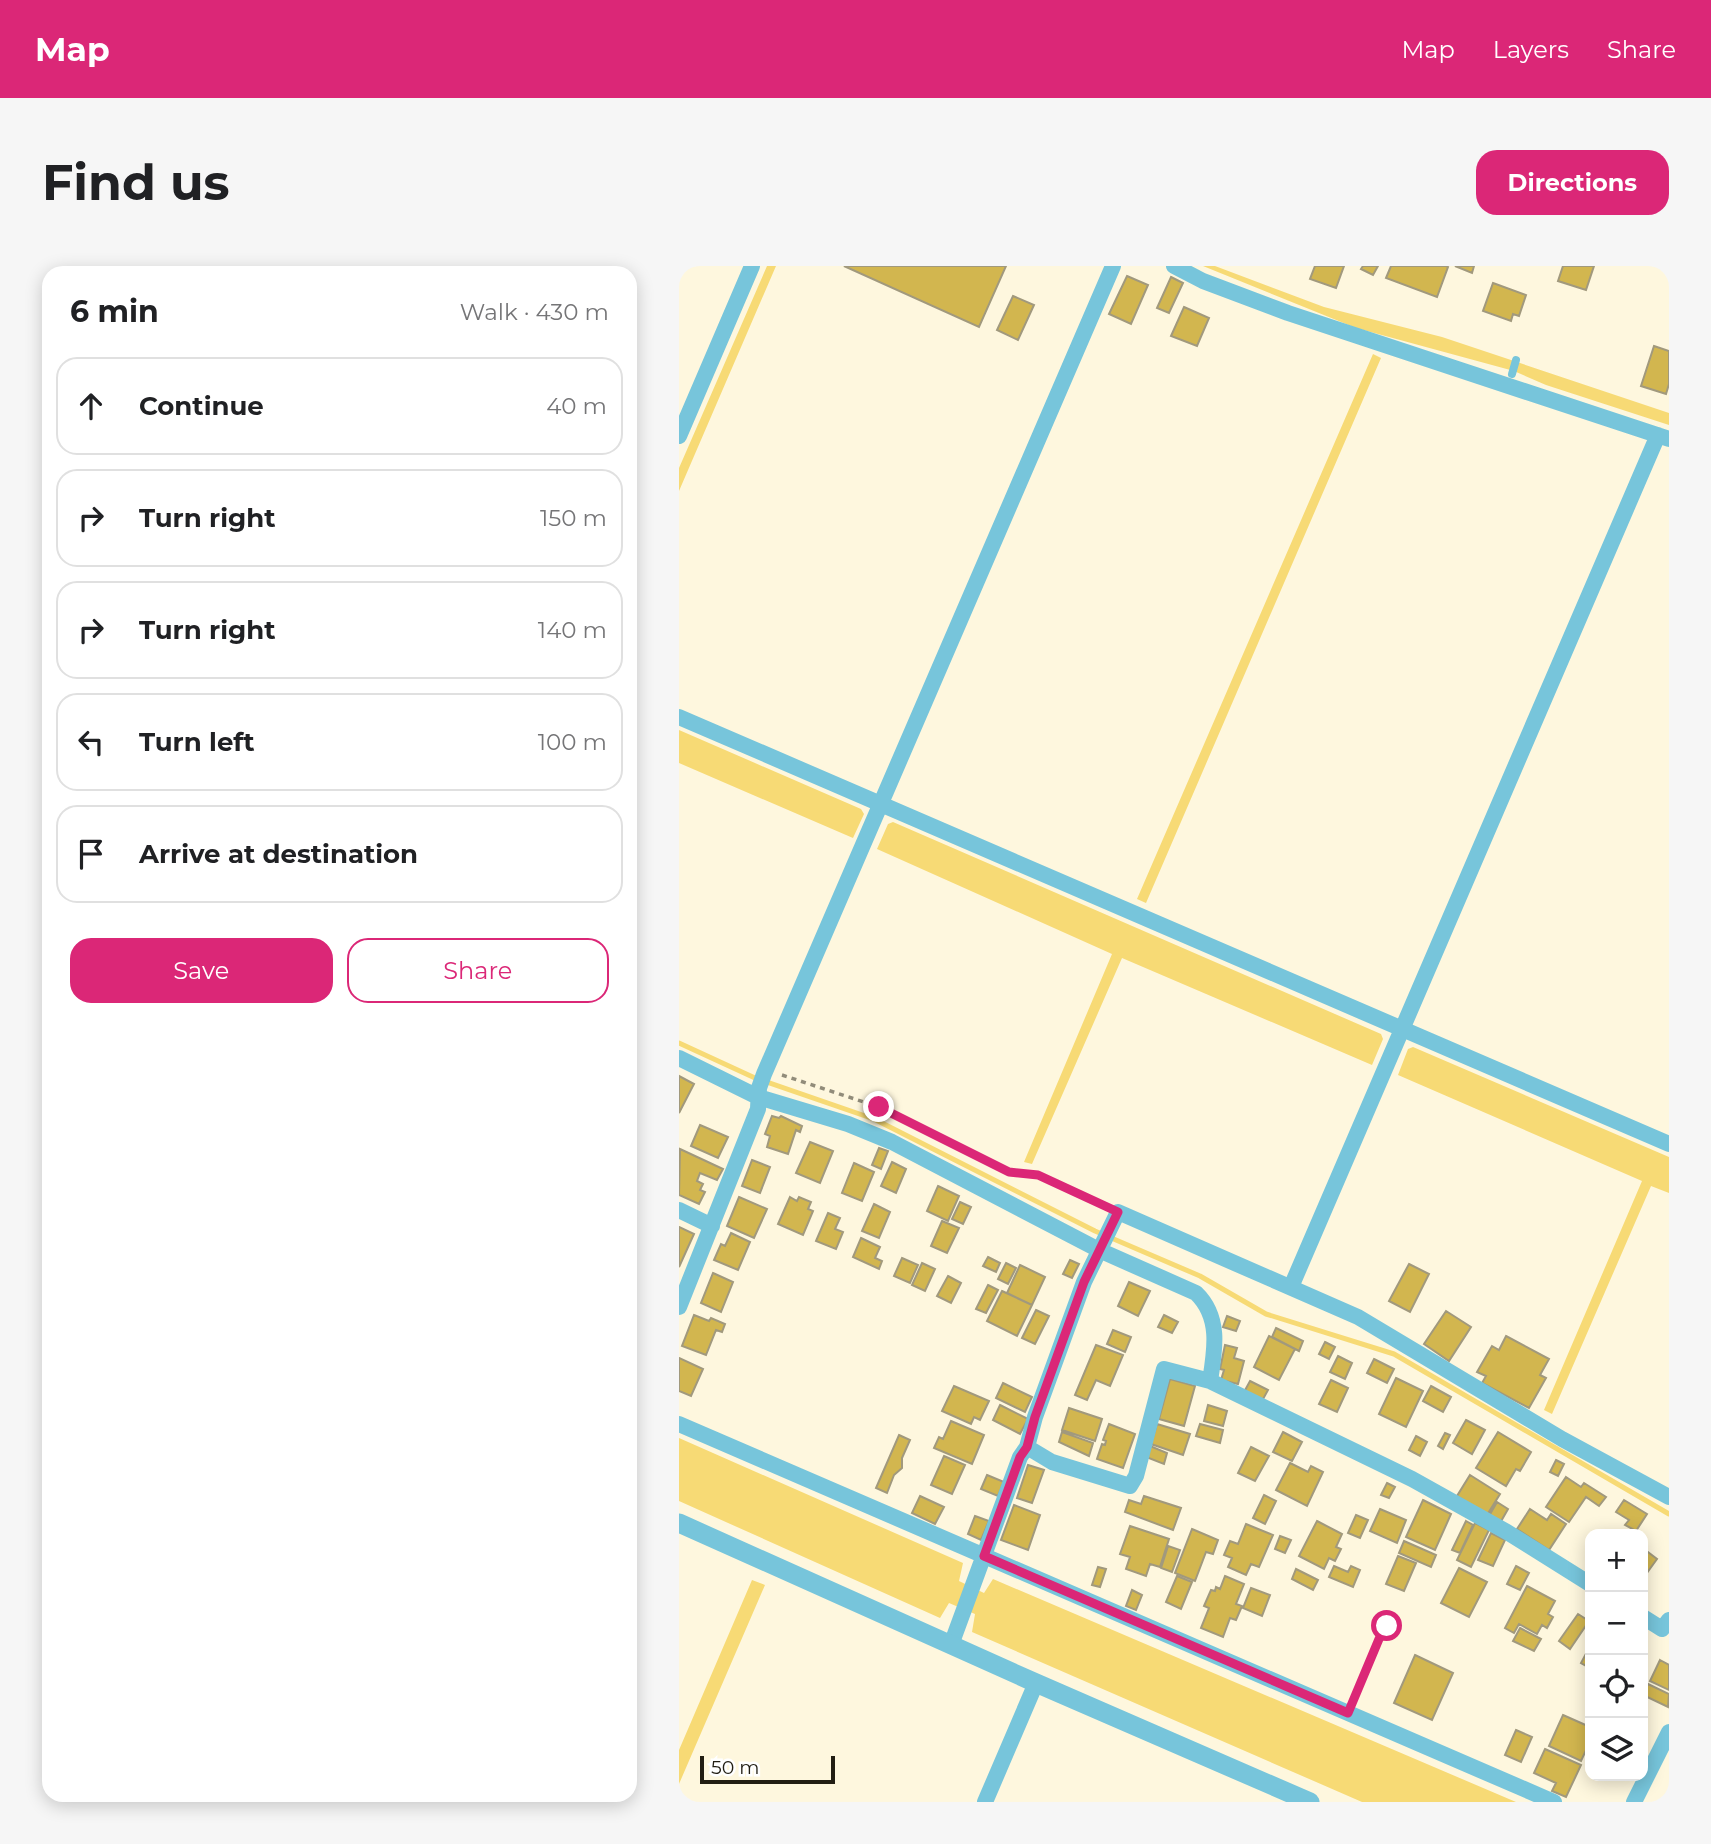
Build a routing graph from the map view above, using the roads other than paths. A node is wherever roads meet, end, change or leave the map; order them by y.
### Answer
1 (752, 266) edge
2 (1174, 266) edge
3 (1110, 267) edge
4 (1516, 360) dead end
5 (1513, 373) dead end
6 (679, 436) edge
7 (1663, 437) edge
8 (679, 717) edge
9 (881, 804) junction
10 (1402, 1029) junction
11 (679, 1058) edge
12 (762, 1082) junction
13 (1669, 1144) edge
14 (679, 1210) edge
15 (712, 1226) junction
16 (1103, 1241) junction
17 (1291, 1287) junction
18 (679, 1307) edge
19 (1210, 1381) junction
20 (679, 1424) edge
21 (1027, 1447) junction
22 (1669, 1497) edge
23 (679, 1524) edge
24 (984, 1556) junction
25 (1585, 1581) edge
26 (1648, 1620) edge
27 (1669, 1620) edge
28 (951, 1645) junction
29 (1036, 1683) junction
30 (1669, 1732) edge
31 (985, 1802) edge
32 (1310, 1802) edge
33 (1554, 1802) edge
34 (1634, 1802) edge

1 - 6 street
2 - 7 street
3 - 9 street
4 - 5 lane
7 - 10 street
8 - 9 street
9 - 10 street
9 - 12 street
10 - 13 street
10 - 17 street
11 - 12 street
12 - 15 street
12 - 16 street
14 - 15 street
15 - 18 street
16 - 17 street
16 - 19 street
16 - 21 street
17 - 22 street
19 - 21 street
19 - 25 street
20 - 24 street
21 - 24 street
23 - 28 street
24 - 28 street
24 - 33 street
26 - 27 street
28 - 29 street
29 - 31 street
29 - 32 street
30 - 34 street

